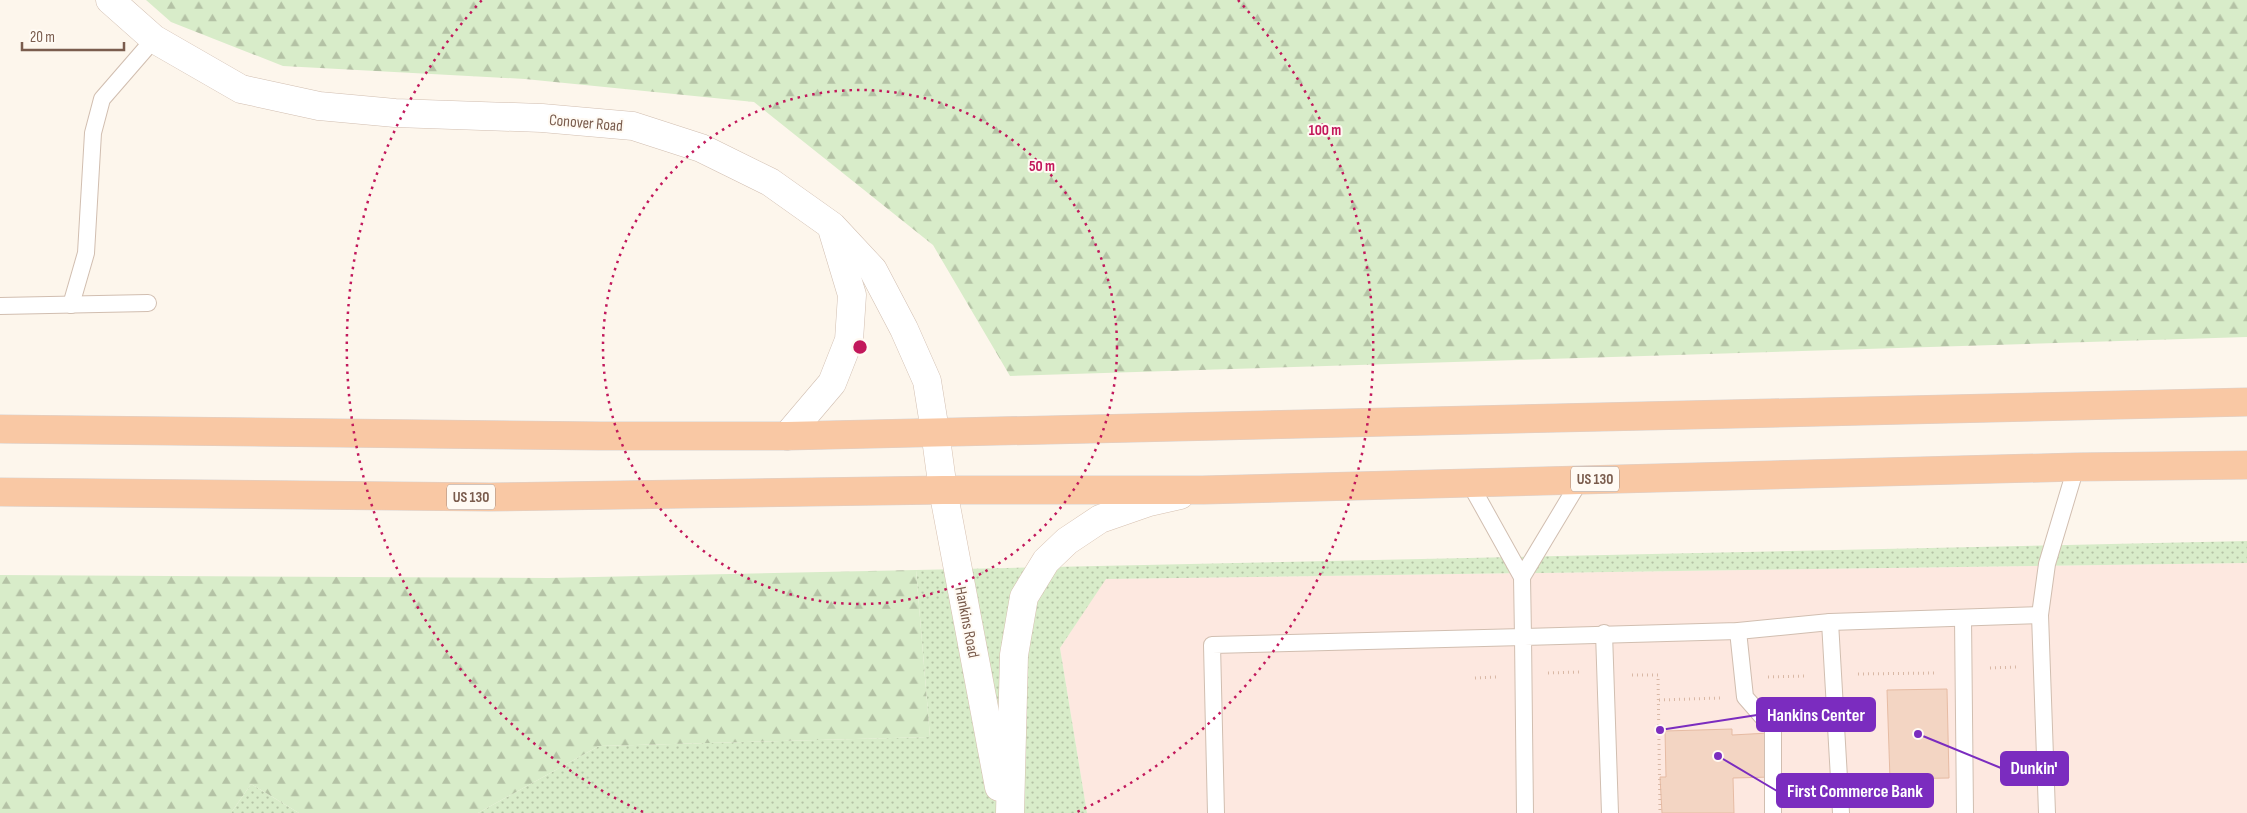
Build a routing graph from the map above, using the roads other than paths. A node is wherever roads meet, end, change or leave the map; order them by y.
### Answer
1 (110, 0) edge
2 (154, 38) junction
3 (832, 226) junction
4 (148, 303) dead end
5 (71, 305) junction
6 (0, 306) edge
7 (2247, 402) edge
8 (0, 429) edge
9 (936, 431) junction
10 (787, 436) junction
11 (2247, 465) edge
12 (2076, 467) junction
13 (1580, 479) junction
14 (1470, 482) junction
15 (943, 490) junction
16 (1203, 490) junction
17 (0, 492) edge
18 (1522, 577) junction
19 (2040, 615) junction
20 (1963, 618) junction
21 (1830, 622) junction
22 (1738, 631) junction
23 (1604, 633) junction
24 (1523, 637) junction
25 (1004, 813) edge
26 (1010, 813) edge
27 (1216, 813) edge
28 (1525, 813) edge
29 (1610, 813) edge
30 (1773, 813) edge
31 (1841, 813) edge
32 (1965, 813) edge
33 (2047, 813) edge

1 - 2 street, Conover Road
2 - 3 street, Conover Road
2 - 5 lane
3 - 9 street, Conover Road
3 - 10 street
4 - 5 lane
5 - 6 lane
7 - 9 highway
8 - 10 highway
9 - 10 highway
9 - 15 street, Hankins Road
11 - 12 highway, US 130
12 - 13 highway, US 130
12 - 19 lane
13 - 14 highway, US 130
13 - 18 lane
14 - 16 highway, US 130
14 - 18 lane
15 - 16 highway, US 130
15 - 17 highway, US 130
15 - 25 street, Hankins Road
16 - 26 street
18 - 24 lane
19 - 20 lane
19 - 33 lane
20 - 21 lane
20 - 32 lane
21 - 22 lane
21 - 31 lane
22 - 23 lane
22 - 30 lane
23 - 24 lane
23 - 29 lane
24 - 27 lane
24 - 28 lane

